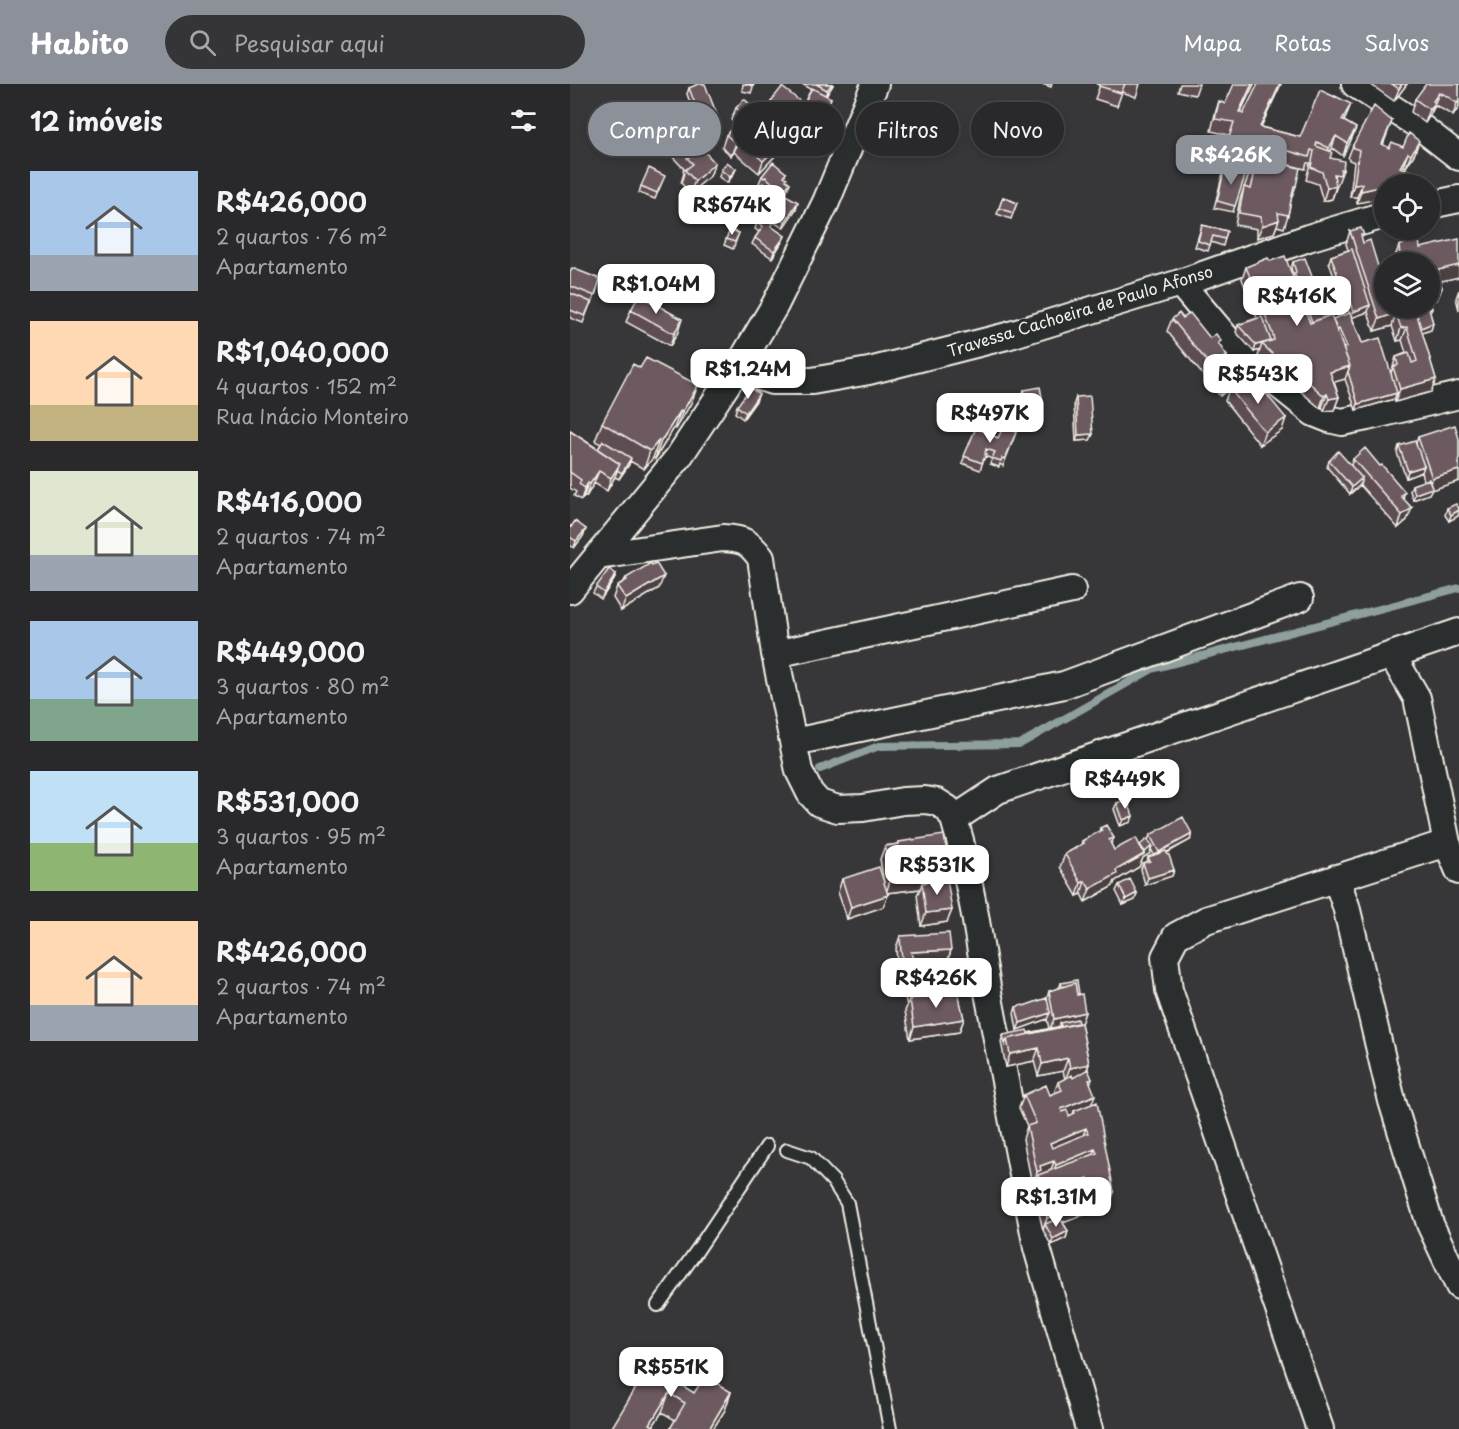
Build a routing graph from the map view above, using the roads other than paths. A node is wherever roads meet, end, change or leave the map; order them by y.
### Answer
1 (875, 84) edge
2 (1355, 84) edge
3 (1459, 157) edge
4 (1459, 199) edge
5 (1440, 203) edge
6 (1374, 218) edge
7 (1180, 283) junction
8 (737, 369) junction
9 (1459, 395) edge
10 (598, 556) junction
11 (570, 590) edge
12 (1072, 591) dead end
13 (1300, 598) dead end
14 (1459, 632) edge
15 (775, 654) junction
16 (1392, 655) junction
17 (794, 742) junction
18 (954, 819) junction
19 (1447, 843) junction
20 (1459, 871) edge
21 (1336, 878) junction
22 (767, 1146) dead end
23 (787, 1150) dead end
24 (1459, 1286) edge
25 (658, 1305) dead end
26 (890, 1429) edge
27 (1089, 1429) edge
28 (1320, 1429) edge

1 - 8 street
2 - 3 street
4 - 5 street
6 - 7 street, Travessa Cachoeira de Paulo Afonso
7 - 8 street, Travessa Cachoeira de Paulo Afonso
7 - 9 street
8 - 10 street
10 - 11 street
10 - 15 street
12 - 15 street
13 - 17 street
14 - 16 street
15 - 17 street
16 - 18 street
16 - 19 street
17 - 18 street
18 - 27 street
19 - 20 street
19 - 21 street
21 - 24 street
21 - 28 street
22 - 25 lane
23 - 26 lane

